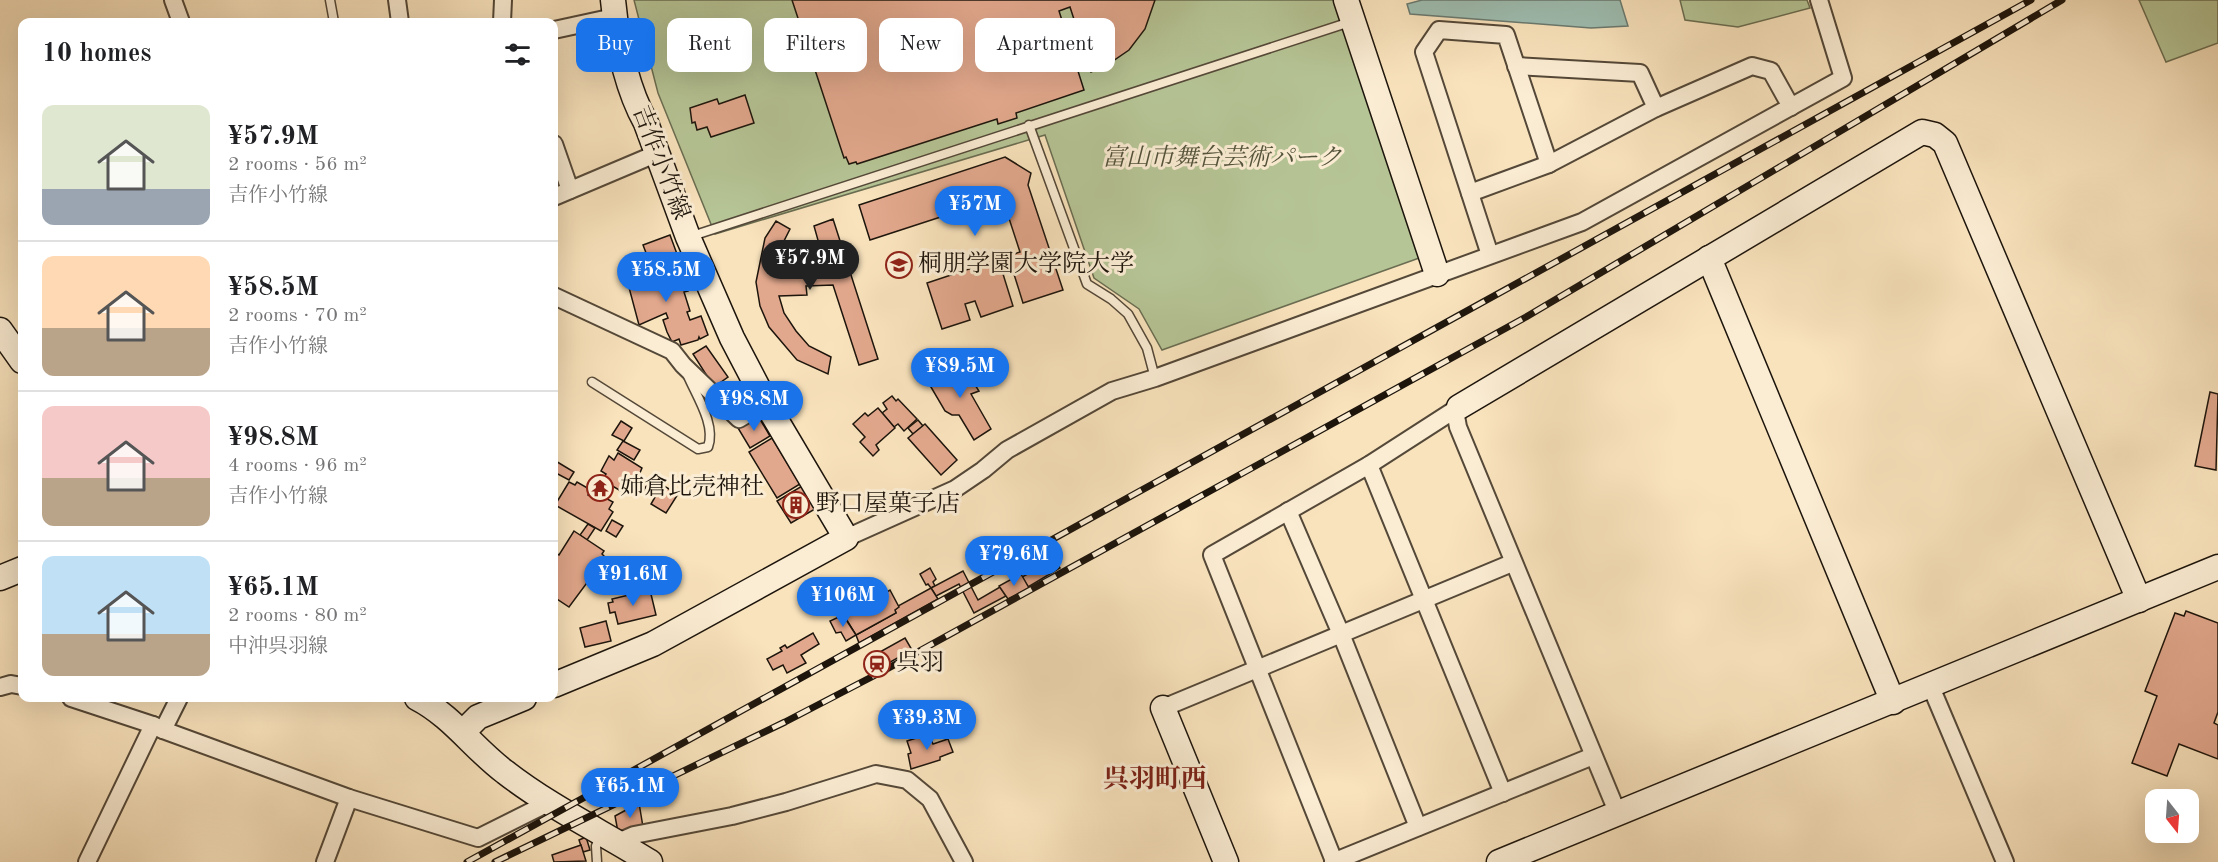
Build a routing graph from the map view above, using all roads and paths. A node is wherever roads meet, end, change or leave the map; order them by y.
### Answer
1 (173, 0) edge
2 (330, 0) edge
3 (397, 0) edge
4 (503, 0) edge
5 (1819, 0) edge
6 (614, 9) edge
7 (1350, 10) edge
8 (180, 18) edge
9 (333, 18) edge
10 (399, 18) edge
11 (502, 18) edge
12 (558, 29) edge
13 (1516, 66) junction
14 (1791, 107) junction
15 (1656, 108) junction
16 (1029, 125) junction
17 (658, 153) junction
18 (558, 156) edge
19 (1549, 164) junction
20 (570, 190) junction
21 (1470, 193) junction
22 (558, 195) edge
23 (688, 237) junction
24 (1490, 255) junction
25 (1709, 258) junction
26 (1437, 274) junction
27 (558, 298) edge
28 (683, 365) junction
29 (1155, 378) junction
30 (592, 382) dead end
31 (766, 404) junction
32 (1459, 407) junction
33 (1369, 465) junction
34 (1288, 511) junction
35 (846, 537) junction
36 (1512, 563) junction
37 (2218, 567) edge
38 (18, 571) edge
39 (0, 578) edge
40 (1425, 599) junction
41 (2139, 600) junction
42 (1341, 634) junction
43 (1257, 669) junction
44 (2, 683) edge
45 (558, 683) edge
46 (18, 685) edge
47 (1931, 687) junction
48 (83, 702) edge
49 (176, 702) edge
50 (429, 702) edge
51 (514, 702) edge
52 (1893, 702) junction
53 (1163, 708) joint
54 (158, 728) junction
55 (463, 732) junction
56 (1593, 756) junction
57 (1503, 793) junction
58 (349, 798) junction
59 (548, 802) junction
60 (1617, 814) junction
61 (1418, 827) junction
62 (610, 838) junction
63 (87, 862) edge
64 (325, 862) edge
65 (597, 862) edge
66 (650, 862) edge
67 (964, 862) edge
68 (1226, 862) edge
69 (1334, 862) edge
70 (1499, 862) edge
71 (2005, 862) edge

1 - 8 street
2 - 9 lane
3 - 10 street
4 - 11 street
5 - 14 street
6 - 12 street
6 - 17 street, 吉作小竹線
7 - 16 lane
7 - 26 street
13 - 15 street
13 - 19 street
13 - 21 street
14 - 15 street
14 - 24 street
15 - 19 street
16 - 23 lane
16 - 29 lane
17 - 20 street
17 - 23 street, 吉作小竹線
18 - 20 street
19 - 21 street
20 - 22 street
21 - 24 street
23 - 31 street, 吉作小竹線
24 - 26 street
25 - 32 street
25 - 41 street
25 - 52 street
26 - 29 street
27 - 28 street
28 - 30 lane
28 - 31 street
29 - 35 street
31 - 35 street, 吉作小竹線
32 - 33 street
32 - 36 street
33 - 34 street
33 - 40 street
34 - 42 street
34 - 43 street
35 - 45 street
36 - 40 street
36 - 56 street
37 - 41 street
38 - 39 street
40 - 42 street
40 - 57 street
41 - 47 street
42 - 43 street
42 - 61 street
43 - 53 street
43 - 69 street
44 - 46 street
47 - 52 street
47 - 71 street
48 - 54 street
49 - 54 street
50 - 55 street
51 - 55 street
52 - 60 street
53 - 68 street
54 - 58 street
54 - 63 street
55 - 59 street
56 - 57 street
56 - 60 street
57 - 61 street
58 - 59 street
58 - 64 street
59 - 62 street
60 - 70 street
61 - 69 street
62 - 65 lane
62 - 66 street
62 - 67 street

